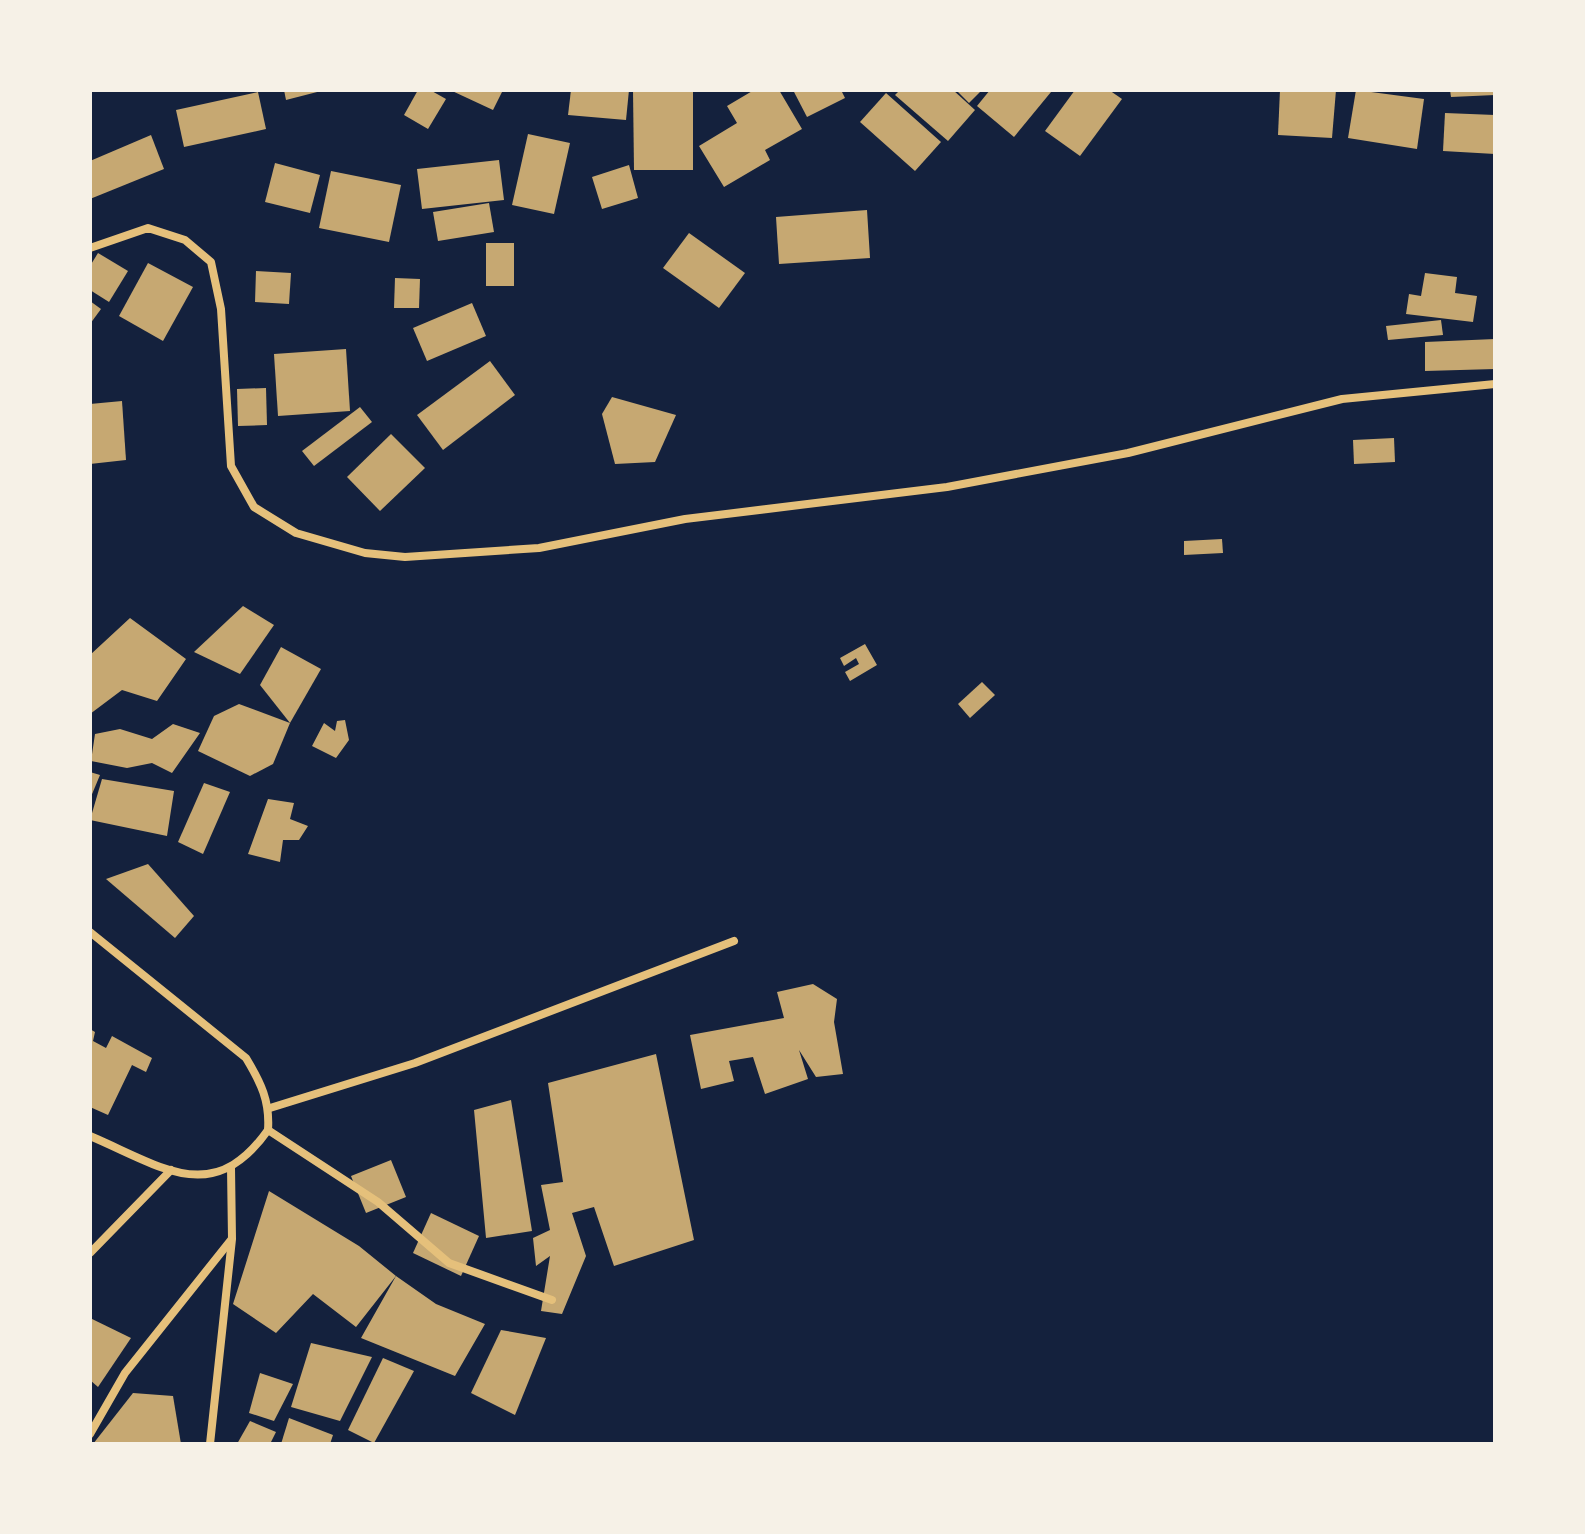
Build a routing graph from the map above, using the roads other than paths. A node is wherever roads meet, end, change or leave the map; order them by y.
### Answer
1 (90, 248) edge
2 (1495, 384) edge
3 (90, 932) edge
4 (734, 941) dead end
5 (270, 1108) junction
6 (268, 1130) junction
7 (90, 1136) edge
8 (231, 1168) junction
9 (171, 1170) junction
10 (232, 1239) junction
11 (90, 1253) edge
12 (552, 1300) dead end
13 (90, 1434) edge
14 (210, 1444) edge

1 - 2 street
3 - 5 street
4 - 5 street
5 - 6 street
6 - 8 street
6 - 12 street
7 - 9 street
8 - 9 street
8 - 10 street
9 - 11 street
10 - 13 street
10 - 14 street

